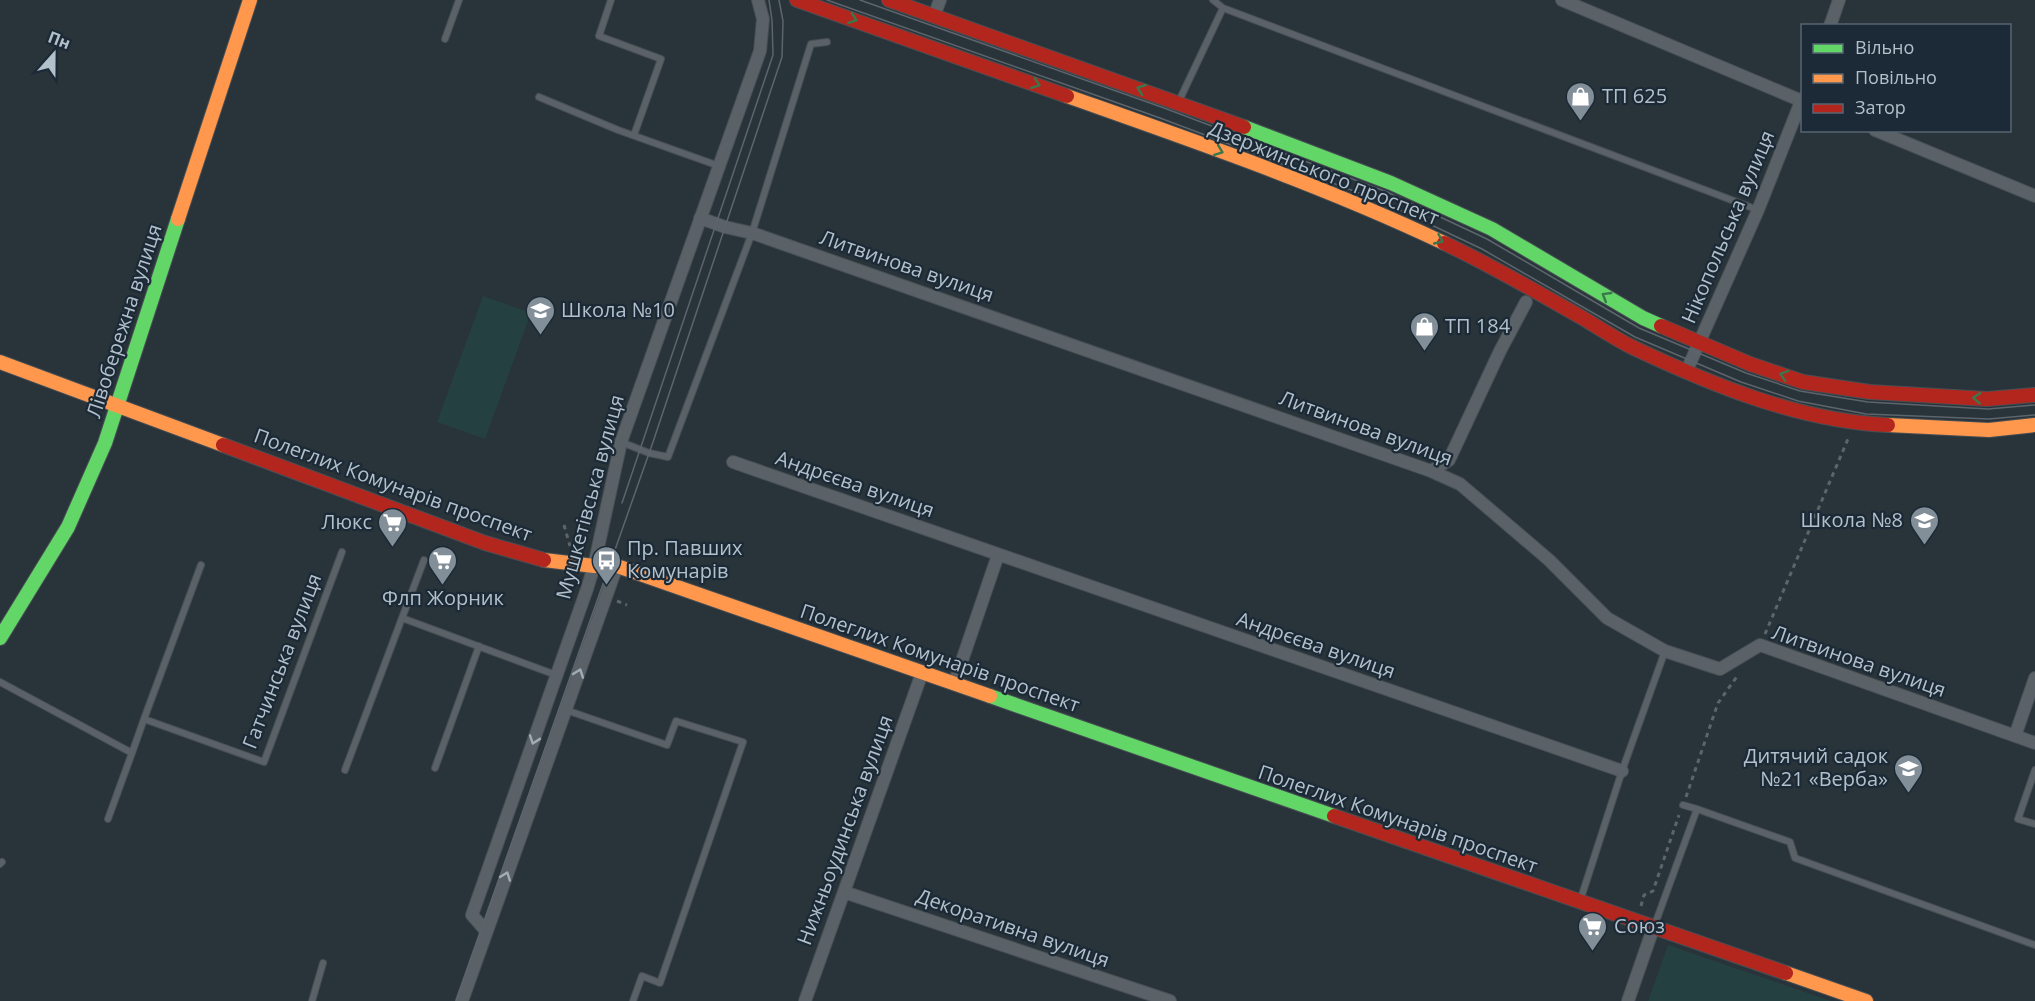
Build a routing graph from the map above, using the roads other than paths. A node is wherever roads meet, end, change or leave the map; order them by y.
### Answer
1 (250, 0) edge
2 (459, 0) edge
3 (610, 0) edge
4 (758, 0) edge
5 (797, 0) edge
6 (888, 0) edge
7 (940, 0) edge
8 (1212, 0) edge
9 (1562, 0) edge
10 (1839, 0) edge
11 (1223, 8) junction
12 (934, 16) junction
13 (1831, 24) edge
14 (445, 39) dead end
15 (827, 42) dead end
16 (539, 97) dead end
17 (1801, 100) edge
18 (1178, 102) junction
19 (1801, 102) edge
20 (1880, 132) edge
21 (634, 135) junction
22 (719, 166) junction
23 (2035, 196) edge
24 (1758, 210) junction
25 (700, 218) junction
26 (752, 233) junction
27 (1526, 302) dead end
28 (1699, 344) junction
29 (0, 362) edge
30 (1687, 370) junction
31 (2035, 395) edge
32 (117, 405) junction
33 (2035, 425) edge
34 (621, 441) junction
35 (733, 462) dead end
36 (1431, 471) junction
37 (342, 552) dead end
38 (998, 555) junction
39 (424, 560) dead end
40 (201, 565) dead end
41 (594, 566) junction
42 (617, 566) junction
43 (402, 618) junction
44 (0, 638) edge
45 (479, 646) junction
46 (1665, 651) junction
47 (922, 673) junction
48 (556, 675) junction
49 (2035, 678) edge
50 (0, 682) edge
51 (954, 684) junction
52 (566, 710) junction
53 (144, 719) junction
54 (2015, 736) junction
55 (2035, 743) edge
56 (132, 753) junction
57 (435, 768) dead end
58 (345, 770) dead end
59 (2035, 770) edge
60 (1622, 771) junction
61 (1683, 806) road end
62 (1696, 808) junction
63 (108, 819) dead end
64 (2035, 824) edge
65 (843, 892) junction
66 (1579, 902) junction
67 (1654, 926) junction
68 (486, 931) junction
69 (2035, 945) edge
70 (323, 963) dead end
71 (312, 1001) edge
72 (462, 1001) edge
73 (633, 1001) edge
74 (805, 1001) edge
75 (1170, 1001) edge
76 (1628, 1001) edge
77 (1866, 1001) edge

1 - 32 street, Лівобережна вулиця
2 - 14 lane
3 - 21 lane
4 - 22 street, Мушкетівська вулиця
5 -> 30 street, Дзержинського проспект
6 - 12 street, Дзержинського проспект
7 - 12 street
8 - 11 lane
9 - 17 street
10 - 13 street
11 - 18 lane
11 - 24 lane
18 -> 12 street, Дзержинського проспект
15 - 26 lane
16 - 21 lane
28 -> 18 street, Дзержинського проспект
19 - 24 street, Нікопольська вулиця
20 - 23 street
21 - 22 lane
22 - 25 street, Мушкетівська вулиця
24 - 28 street, Нікопольська вулиця
25 - 26 street, Литвинова вулиця
25 - 34 street, Мушкетівська вулиця
26 - 34 lane
26 - 36 street, Литвинова вулиця
27 - 36 street
28 - 30 street, Нікопольська вулиця
31 -> 28 street, Дзержинського проспект
29 - 32 street, Полеглих Комунарів проспект
30 - 33 street, Дзержинського проспект
32 - 41 street, Полеглих Комунарів проспект
32 - 44 street, Лівобережна вулиця
34 - 41 street, Мушкетівська вулиця
35 - 38 street, Андрєєва вулиця
36 - 46 street, Литвинова вулиця
37 - 53 lane, Гатчинська вулиця
38 - 51 street
38 - 60 street, Андрєєва вулиця
39 - 43 lane
40 - 53 lane
41 - 42 street, Полеглих Комунарів проспект
41 - 48 street, Мушкетівська вулиця
42 - 47 street, Полеглих Комунарів проспект
52 -> 42 street, Мушкетівська вулиця
43 - 45 lane
43 - 58 lane
45 - 48 lane
45 - 57 lane
46 - 54 street, Литвинова вулиця
46 - 60 lane
47 - 51 street, Полеглих Комунарів проспект
47 - 65 street, Нижньоудинська вулиця
48 -> 68 street, Мушкетівська вулиця
49 - 54 street
50 - 56 lane
51 - 66 street, Полеглих Комунарів проспект
68 -> 52 street, Мушкетівська вулиця
52 - 73 lane
53 - 56 lane
54 - 55 street, Литвинова вулиця
56 - 63 lane
59 - 64 lane
60 - 66 lane
61 - 62 lane
62 - 67 lane
62 - 69 lane
65 - 74 street, Нижньоудинська вулиця
65 - 75 street, Декоративна вулиця
66 - 67 street, Полеглих Комунарів проспект
67 - 76 street
67 - 77 street, Полеглих Комунарів проспект
68 - 72 street, Мушкетівська вулиця
70 - 71 lane

